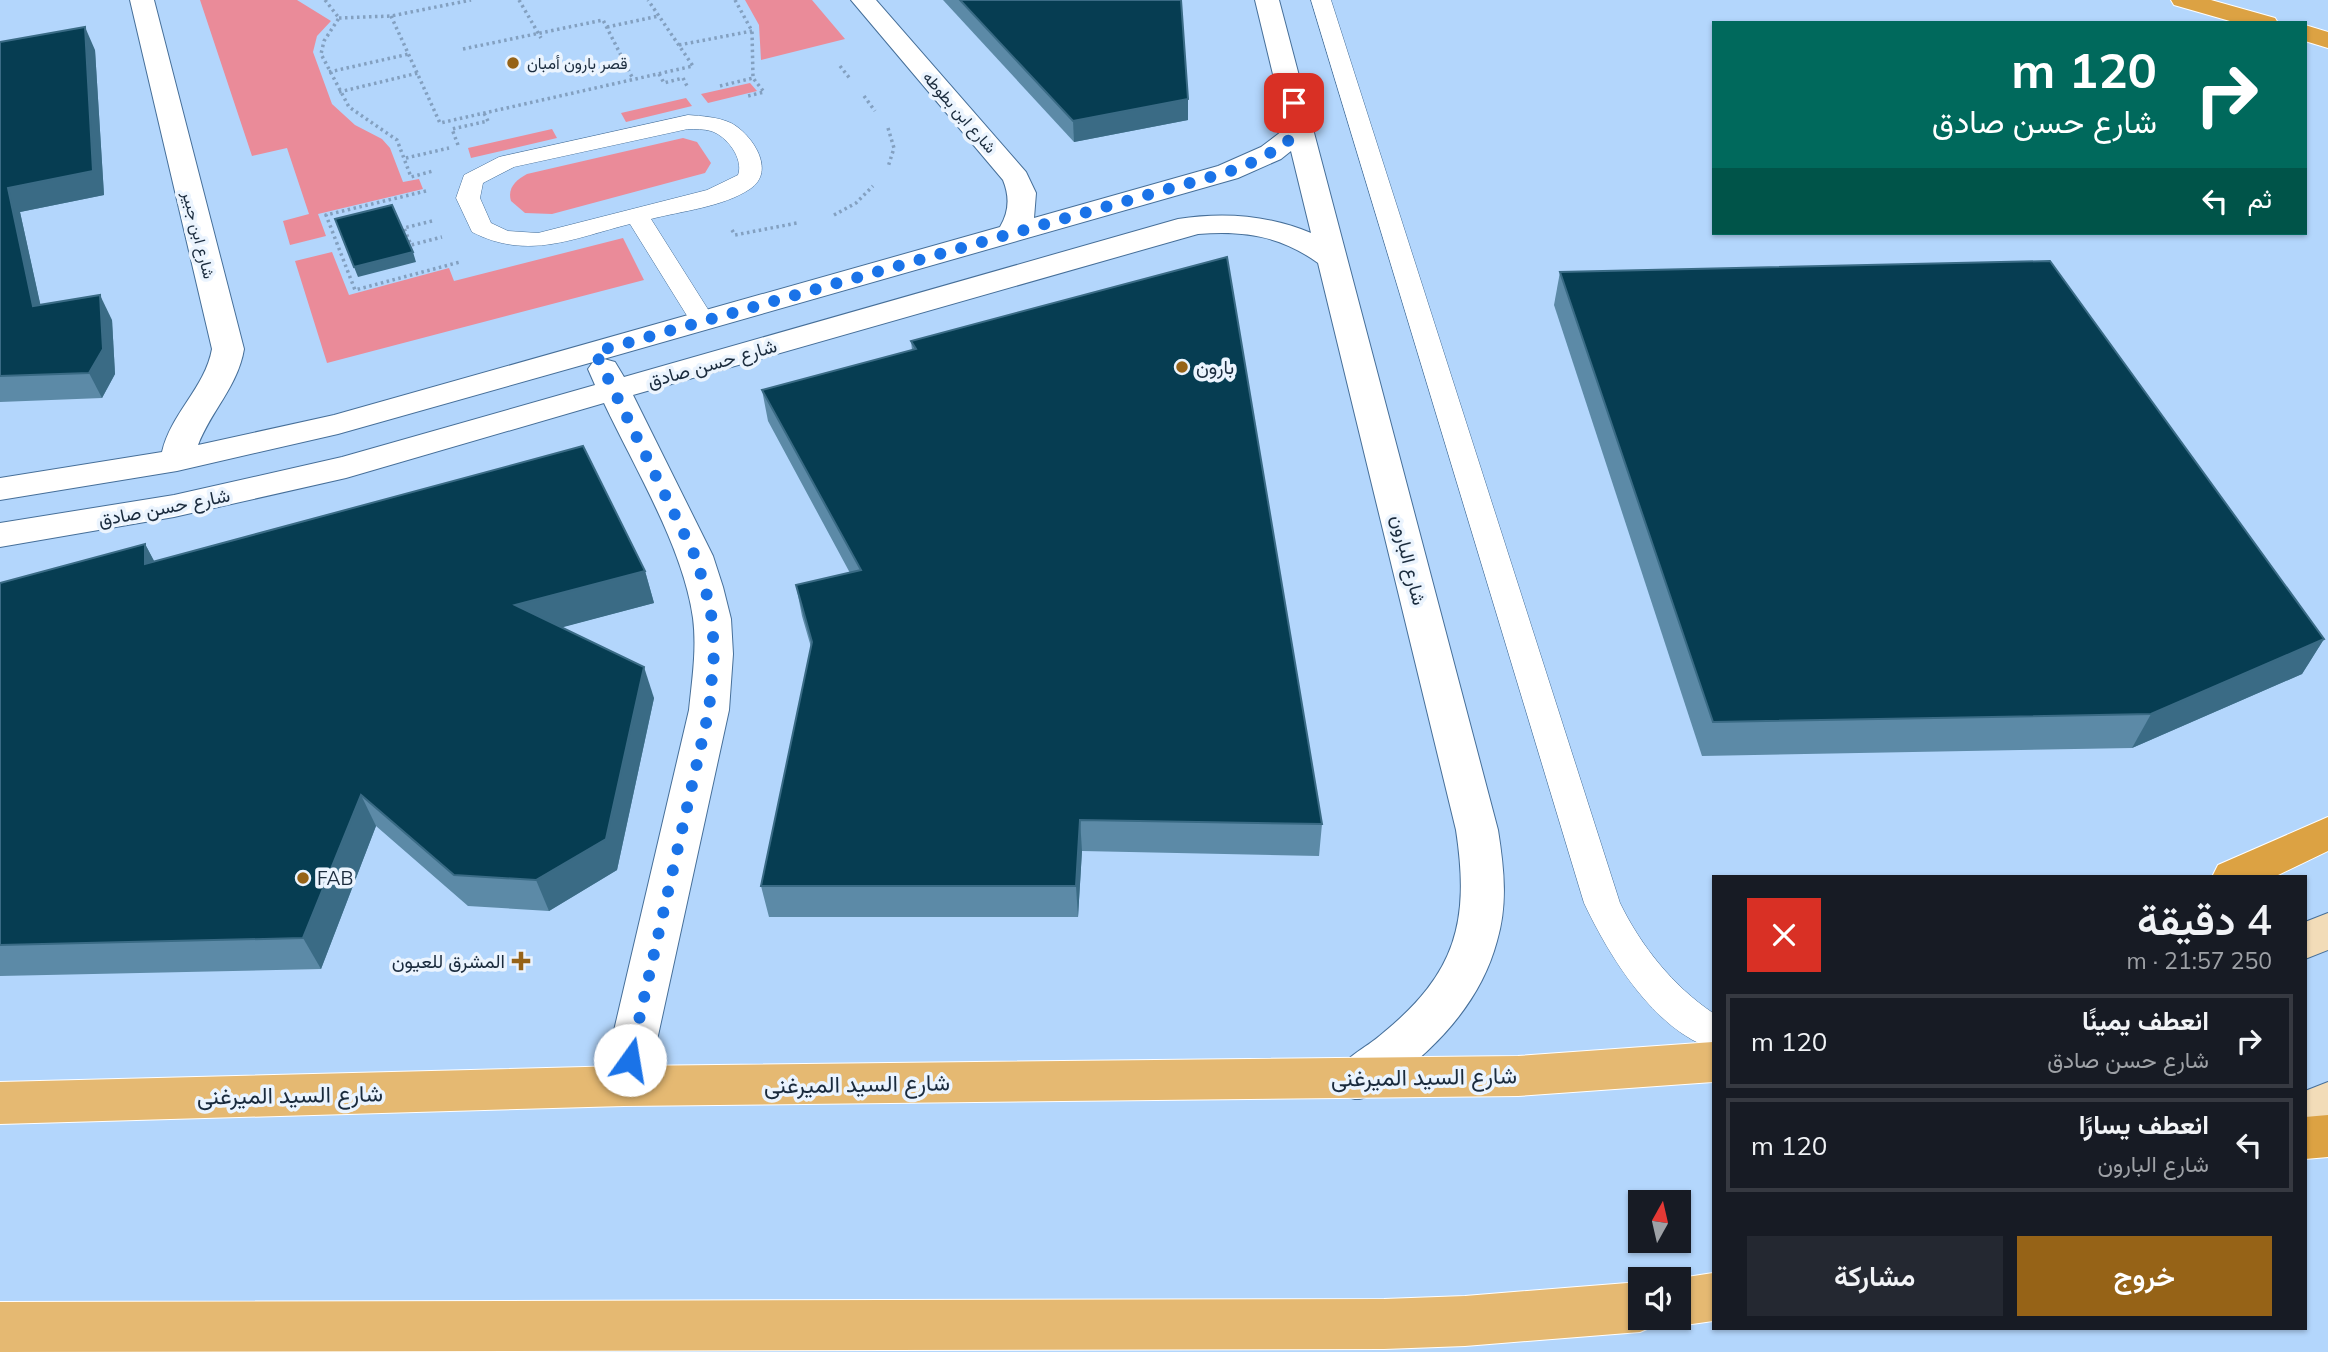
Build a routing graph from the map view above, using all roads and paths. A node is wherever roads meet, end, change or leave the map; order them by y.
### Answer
1 (142, 0) edge
2 (325, 0) edge
3 (471, 0) edge
4 (519, 0) edge
5 (648, 0) edge
6 (735, 0) edge
7 (863, 0) edge
8 (1267, 0) edge
9 (1321, 0) edge
10 (2183, 0) edge
11 (391, 16) junction
12 (659, 16) junction
13 (339, 18) junction
14 (2259, 21) edge
15 (607, 27) junction
16 (752, 31) junction
17 (538, 33) junction
18 (2307, 34) edge
19 (541, 38) dead end
20 (2328, 40) edge
21 (678, 45) junction
22 (463, 49) dead end
23 (408, 54) junction
24 (839, 66) dead end
25 (329, 72) junction
26 (418, 73) junction
27 (659, 74) junction
28 (634, 79) junction
29 (851, 80) dead end
30 (672, 81) dead end
31 (339, 92) junction
32 (864, 96) dead end
33 (738, 99) dead end
34 (876, 111) dead end
35 (484, 113) junction
36 (888, 128) dead end
37 (1301, 129) junction
38 (457, 143) dead end
39 (888, 167) dead end
40 (439, 170) dead end
41 (472, 180) junction
42 (873, 186) dead end
43 (374, 203) junction
44 (378, 211) edge
45 (834, 215) dead end
46 (638, 217) junction
47 (1009, 235) junction
48 (538, 240) junction
49 (1334, 260) junction
50 (703, 322) junction
51 (595, 352) junction
52 (615, 391) junction
53 (177, 460) junction
54 (0, 489) edge
55 (0, 535) edge
56 (2328, 833) edge
57 (2237, 875) edge
58 (2328, 931) edge
59 (2307, 940) edge
60 (1712, 1032) edge
61 (1712, 1062) edge
62 (1356, 1079) junction
63 (624, 1087) junction
64 (0, 1102) edge
65 (2328, 1103) edge
66 (2307, 1113) edge
67 (2328, 1136) edge
68 (2307, 1138) edge
69 (1712, 1297) edge
70 (1691, 1300) edge
71 (1628, 1308) edge
72 (0, 1326) edge

1 - 53 street, شارع ابن جبير
2 - 13 path
3 - 11 path
4 - 17 path
5 - 12 path
6 - 16 path
7 - 47 street, شارع ابن بطوطه
8 - 37 street, شارع البارون
9 - 60 lane
10 - 14 highway
11 - 13 path
11 - 23 path
12 - 15 path
12 - 21 path
13 - 25 path
15 - 17 path
15 - 28 path
16 - 21 path
16 - 33 path
17 - 19 path
17 - 22 path
18 - 20 highway
21 - 27 path
23 - 25 path
23 - 26 path
24 - 29 path
25 - 31 path
26 - 31 path
26 - 35 path
27 - 28 path
27 - 30 path
28 - 35 path
31 - 40 path
32 - 34 path
35 - 38 path
36 - 39 path
37 - 47 street
37 - 49 street, شارع البارون
41 - 43 path
41 - 46 lane
41 - 48 lane
42 - 45 path
43 - 44 path
43 - 48 path
46 - 48 lane
46 - 50 lane
47 - 50 street
49 - 52 street, شارع حسن صادق
49 - 62 street, شارع البارون
50 - 51 street
51 - 52 street
51 - 53 street
52 - 55 street, شارع حسن صادق
52 - 63 street
53 - 54 street
56 - 57 highway
58 - 59 main road
61 - 62 main road, شارع السيد الميرغنى
62 - 63 main road, شارع السيد الميرغنى
63 - 64 main road, شارع السيد الميرغنى
65 - 66 main road
67 - 68 highway
69 - 70 main road
71 - 72 main road

